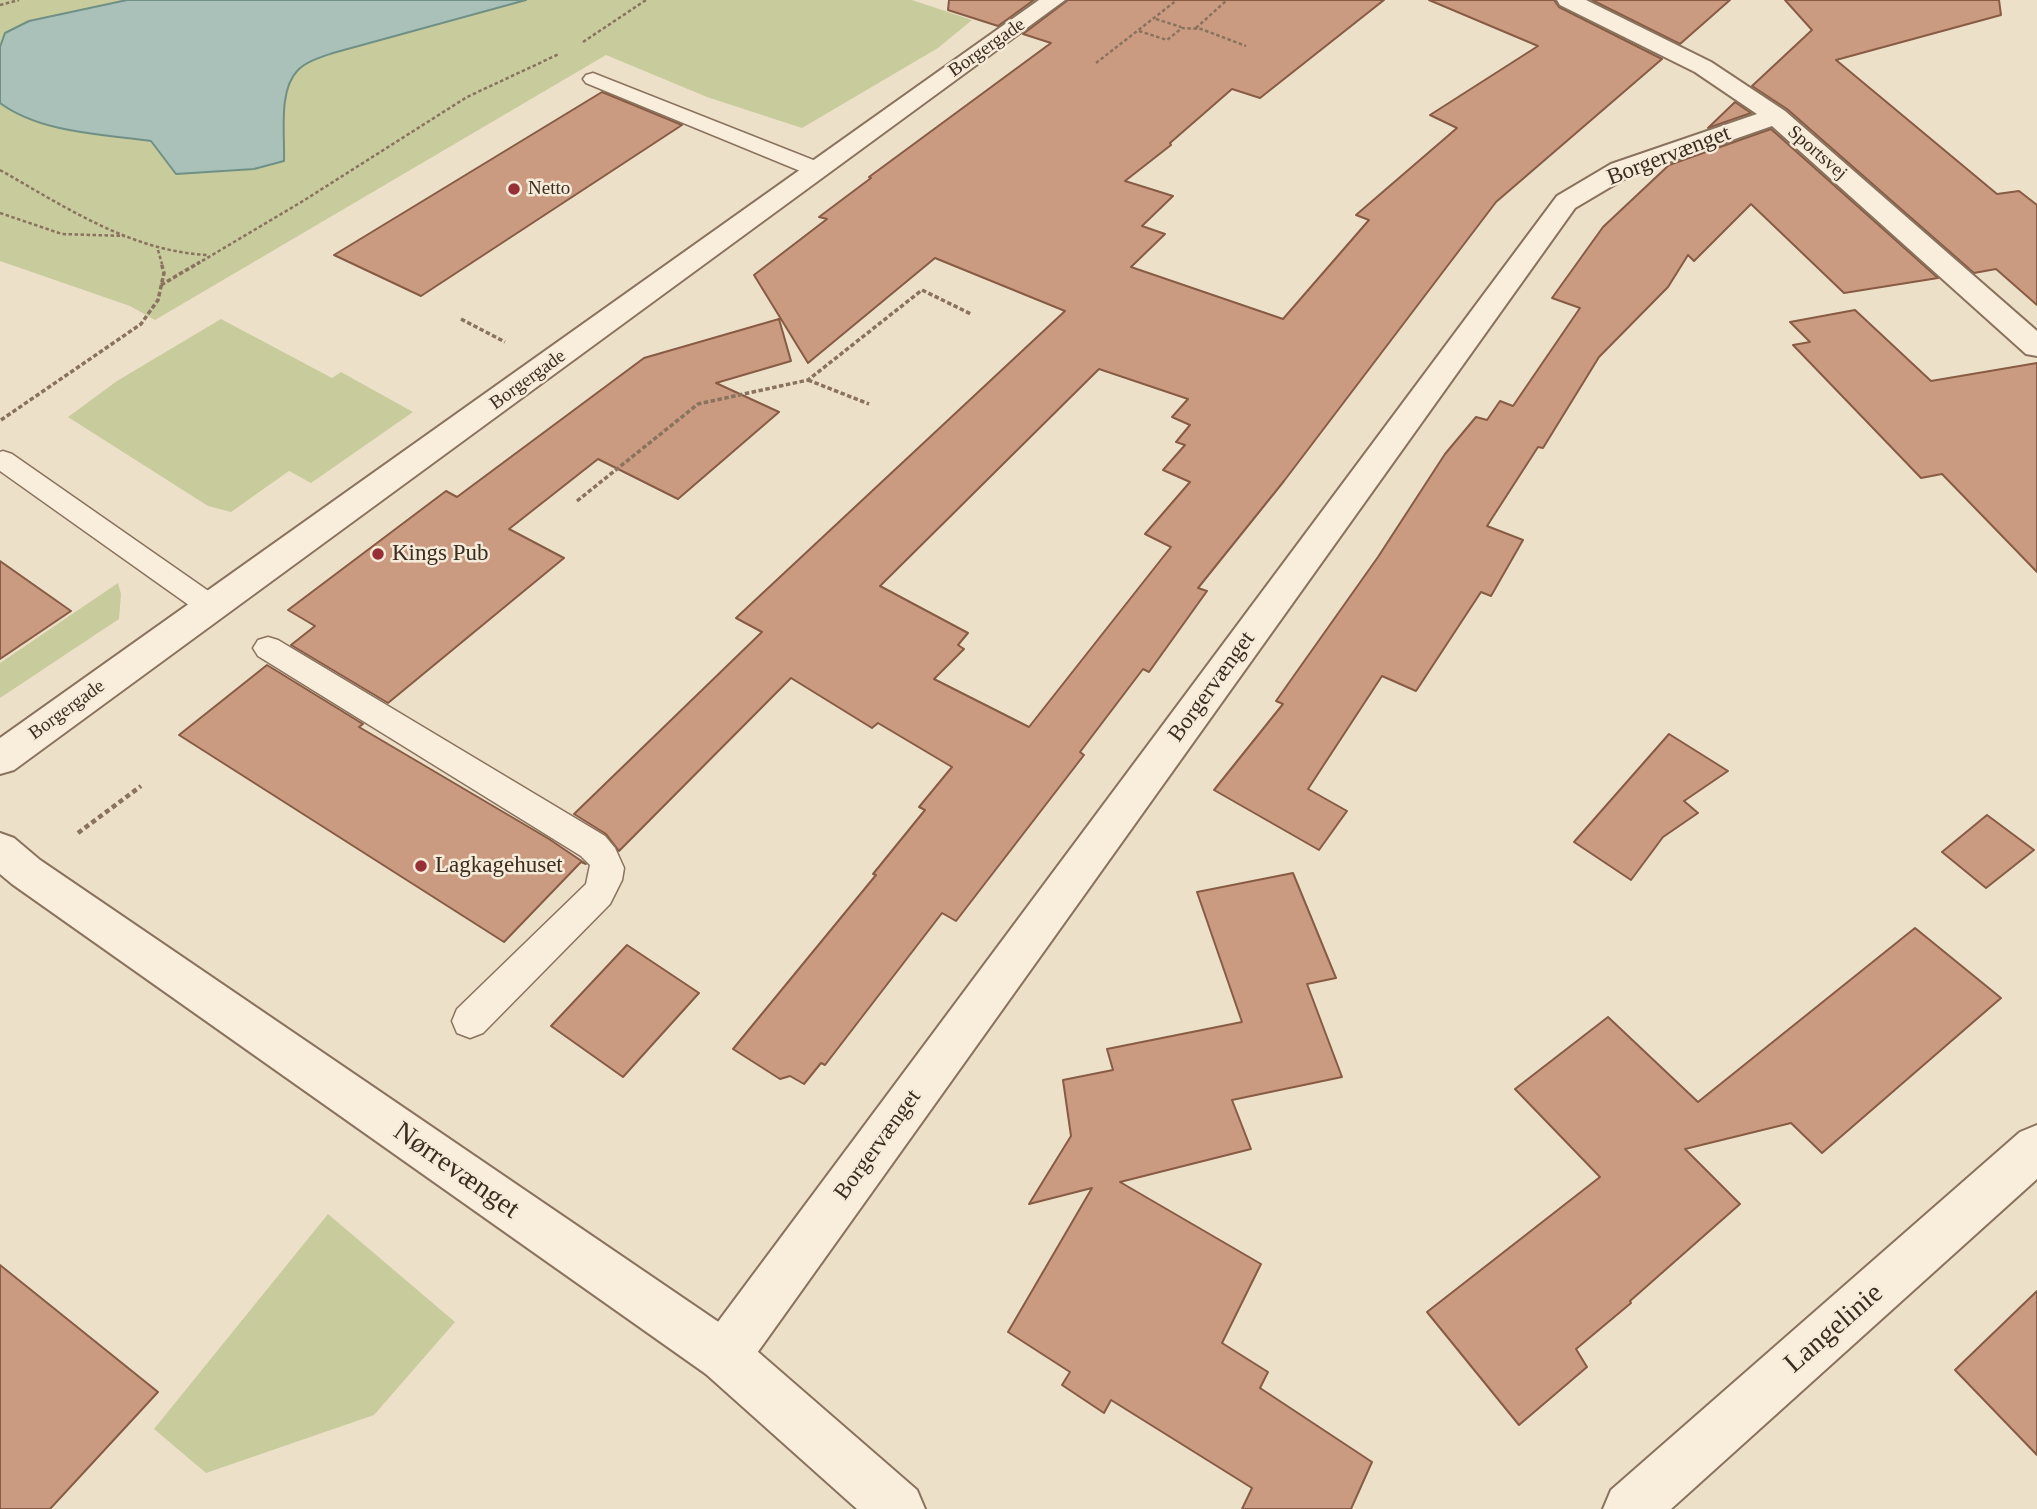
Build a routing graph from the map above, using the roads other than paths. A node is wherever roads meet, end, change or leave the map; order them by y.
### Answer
1 (1054, 0) edge
2 (1568, 0) edge
3 (593, 79) dead end
4 (1776, 116) junction
5 (818, 170) junction
6 (2037, 347) edge
7 (0, 462) edge
8 (209, 606) junction
9 (268, 648) dead end
10 (0, 759) edge
11 (0, 850) edge
12 (470, 1021) dead end
13 (2029, 1170) edge
14 (724, 1356) junction
15 (898, 1509) edge
16 (1630, 1509) edge

1 - 5 street, Borgergade
2 - 4 street, Sportsvej
3 - 5 lane
4 - 6 street, Sportsvej
4 - 14 street, Borgervænget
5 - 8 street, Borgergade
7 - 8 lane
8 - 10 street, Borgergade
9 - 12 lane
11 - 14 street, Nørrevænget
13 - 16 street, Langelinie
14 - 15 street, Nørrevænget

